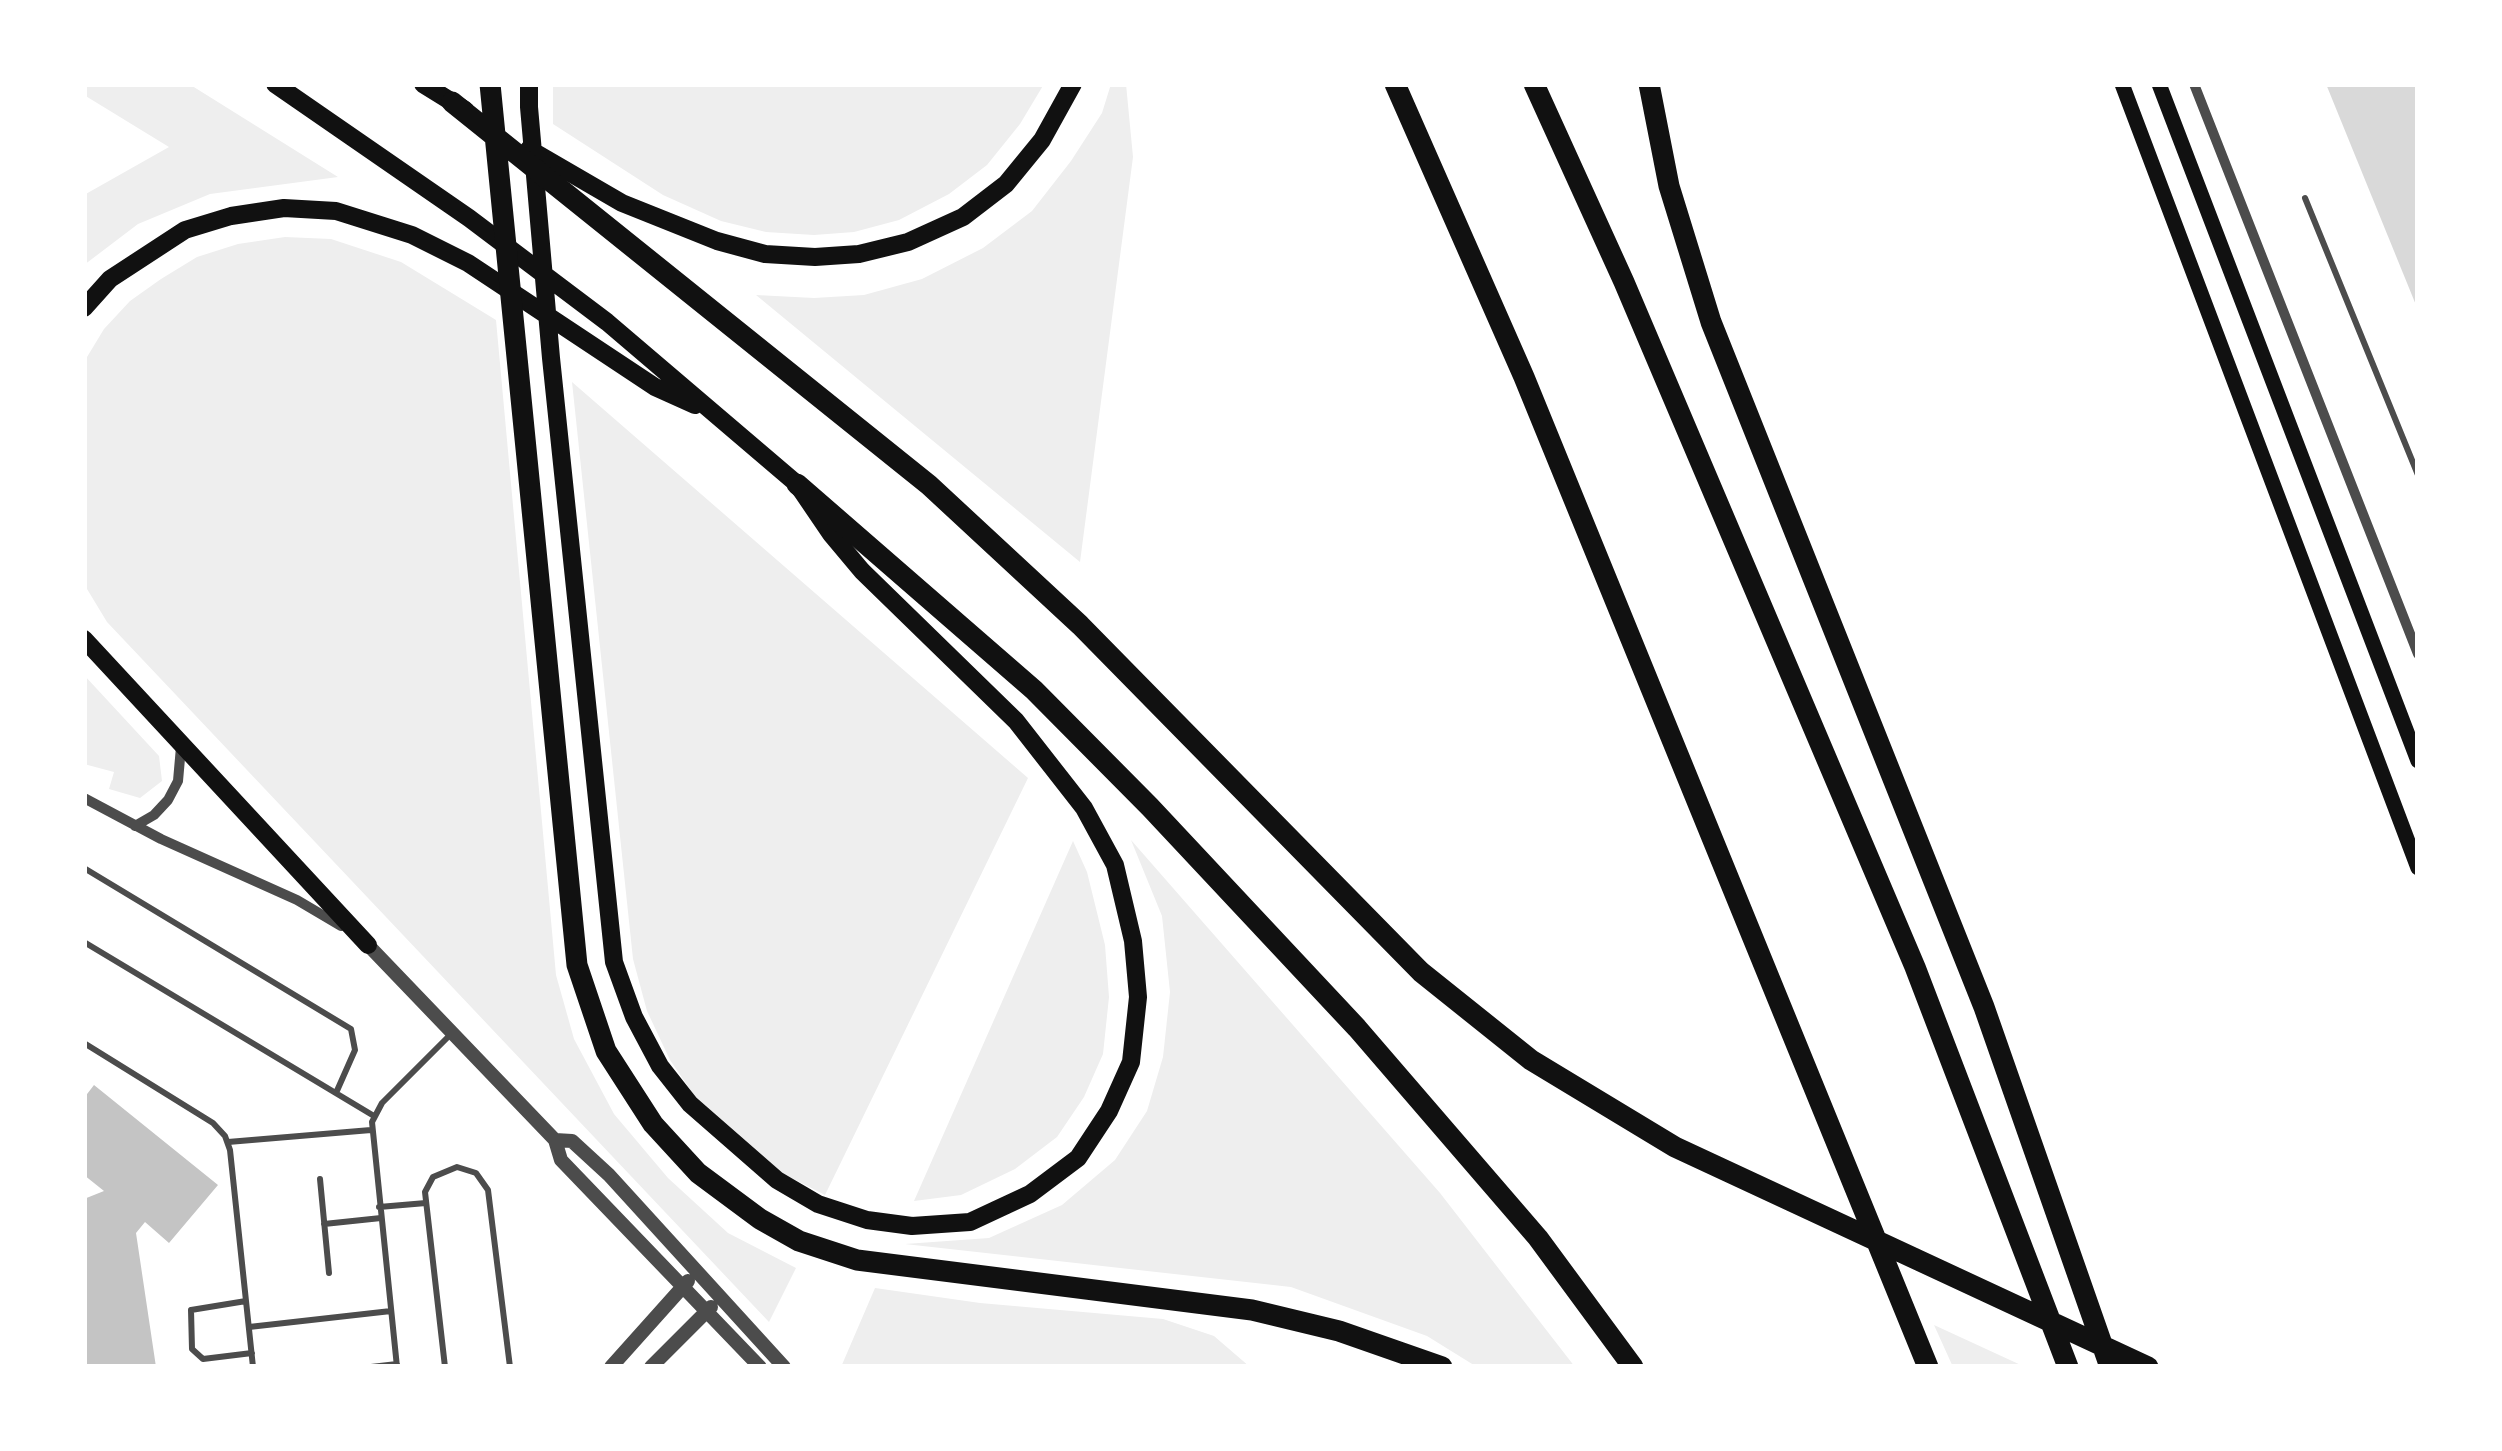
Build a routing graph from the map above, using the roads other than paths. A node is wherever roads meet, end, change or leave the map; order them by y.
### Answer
1 (275, 84) edge
2 (423, 84) edge
3 (490, 84) edge
4 (528, 84) edge
5 (1073, 84) edge
6 (1395, 84) edge
7 (1534, 84) edge
8 (1649, 84) edge
9 (2122, 84) edge
10 (2158, 84) edge
11 (2194, 84) edge
12 (452, 102) junction
13 (2305, 198) dead end
14 (84, 308) edge
15 (715, 415) junction
16 (2418, 475) edge
17 (797, 484) junction
18 (84, 639) edge
19 (2415, 639) edge
20 (2418, 654) edge
21 (181, 739) junction
22 (2418, 761) edge
23 (84, 798) edge
24 (135, 826) junction
25 (84, 868) edge
26 (2418, 868) edge
27 (84, 942) edge
28 (368, 945) junction
29 (453, 1033) junction
30 (84, 1043) edge
31 (336, 1093) junction
32 (374, 1116) junction
33 (371, 1130) junction
34 (555, 1140) junction
35 (228, 1142) junction
36 (320, 1179) dead end
37 (426, 1203) junction
38 (379, 1207) junction
39 (381, 1218) junction
40 (325, 1224) junction
41 (329, 1273) dead end
42 (696, 1273) junction
43 (682, 1288) junction
44 (719, 1298) junction
45 (246, 1301) junction
46 (391, 1311) junction
47 (706, 1312) junction
48 (249, 1327) junction
49 (252, 1353) junction
50 (397, 1366) edge
51 (253, 1367) edge
52 (371, 1367) edge
53 (445, 1367) edge
54 (510, 1367) edge
55 (611, 1367) edge
56 (651, 1367) edge
57 (760, 1367) edge
58 (784, 1367) edge
59 (1442, 1367) edge
60 (1634, 1367) edge
61 (1928, 1367) edge
62 (2068, 1367) edge
63 (2110, 1367) edge
64 (2149, 1367) edge

1 - 15 highway
2 - 12 highway
3 - 59 highway
4 - 17 highway
5 - 12 highway
6 - 61 highway
7 - 62 highway
8 - 63 highway
9 - 26 main road
10 - 22 main road
11 - 19 street
12 - 64 highway
13 - 16 lane
14 - 15 highway
15 - 17 highway
17 - 60 highway
18 - 21 highway
19 - 20 street
21 - 24 street
21 - 28 highway
23 - 24 street
24 - 28 street
25 - 31 lane
27 - 31 lane
28 - 29 street
29 - 32 lane
29 - 34 street
30 - 35 lane
31 - 32 lane
32 - 33 lane
33 - 35 lane
33 - 38 lane
34 - 42 street
34 - 43 street
35 - 45 lane
36 - 40 lane
37 - 38 lane
37 - 53 lane
37 - 54 lane
38 - 39 lane
39 - 40 lane
39 - 46 lane
40 - 41 lane
42 - 43 street
42 - 44 street
43 - 47 street
43 - 55 street
44 - 47 street
44 - 58 street
45 - 48 lane
45 - 49 lane
46 - 48 lane
46 - 50 lane
47 - 56 street
47 - 57 street
48 - 49 lane
49 - 51 lane
50 - 52 lane

